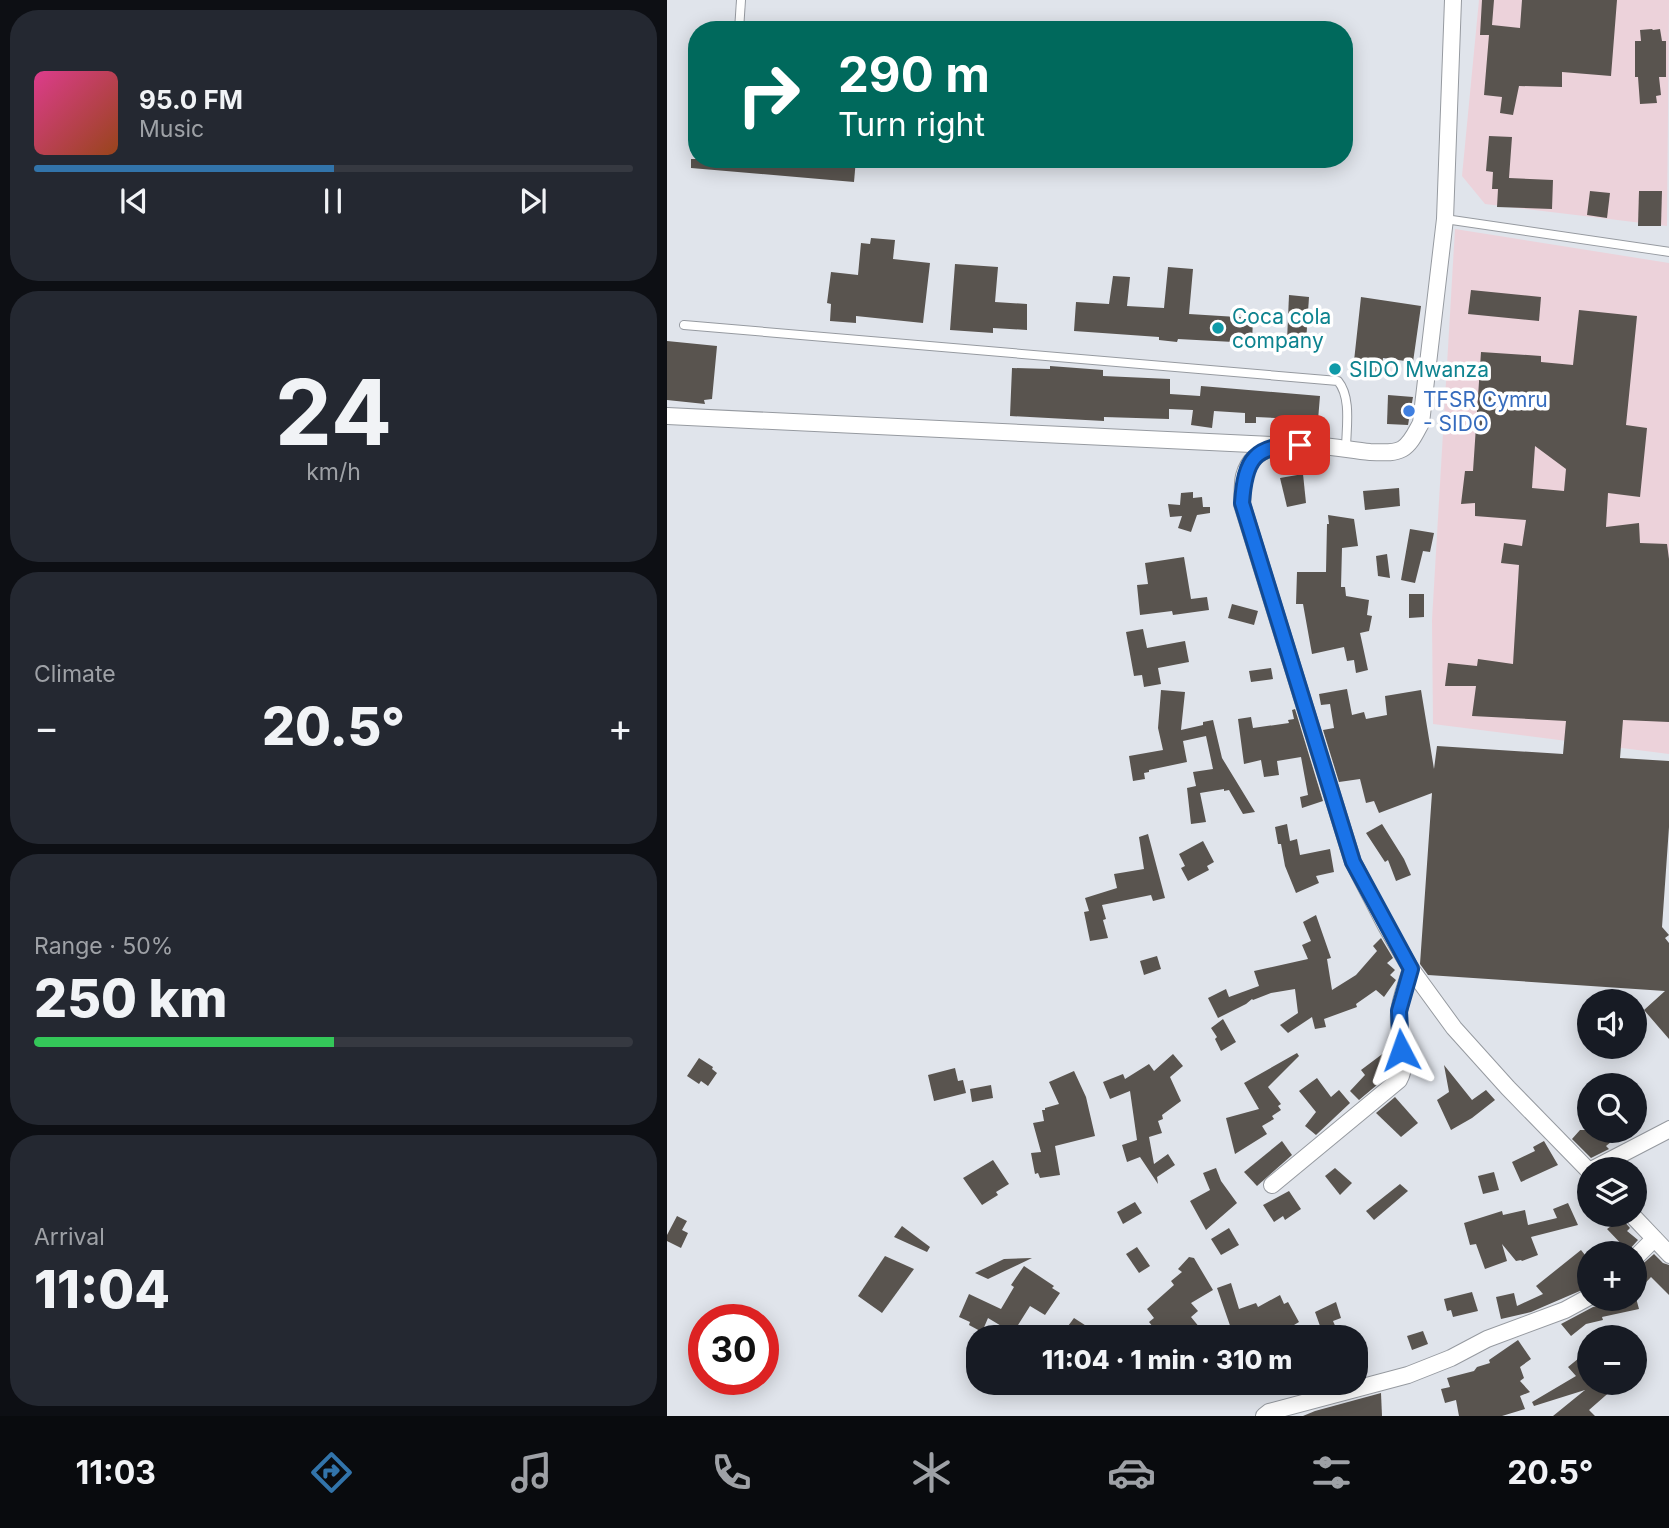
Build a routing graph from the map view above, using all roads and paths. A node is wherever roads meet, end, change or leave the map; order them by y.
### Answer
1 (741, 0) edge
2 (1453, 0) edge
3 (740, 21) edge
4 (1445, 219) junction
5 (1669, 252) edge
6 (684, 325) dead end
7 (667, 416) edge
8 (1274, 445) junction
9 (1347, 450) junction
10 (1411, 969) junction
11 (1669, 1129) edge
12 (1616, 1157) edge
13 (1577, 1158) edge
14 (1272, 1185) dead end
15 (1643, 1227) edge
16 (1654, 1239) junction
17 (1647, 1246) edge
18 (1669, 1255) edge
19 (1577, 1304) edge
20 (1264, 1416) edge

1 - 3 lane
2 - 4 street
4 - 5 lane
4 - 9 street
6 - 9 lane
7 - 8 street
8 - 9 street
8 - 10 street
10 - 13 street
10 - 14 street
11 - 12 street
15 - 16 street
16 - 17 street
16 - 18 street
19 - 20 street

